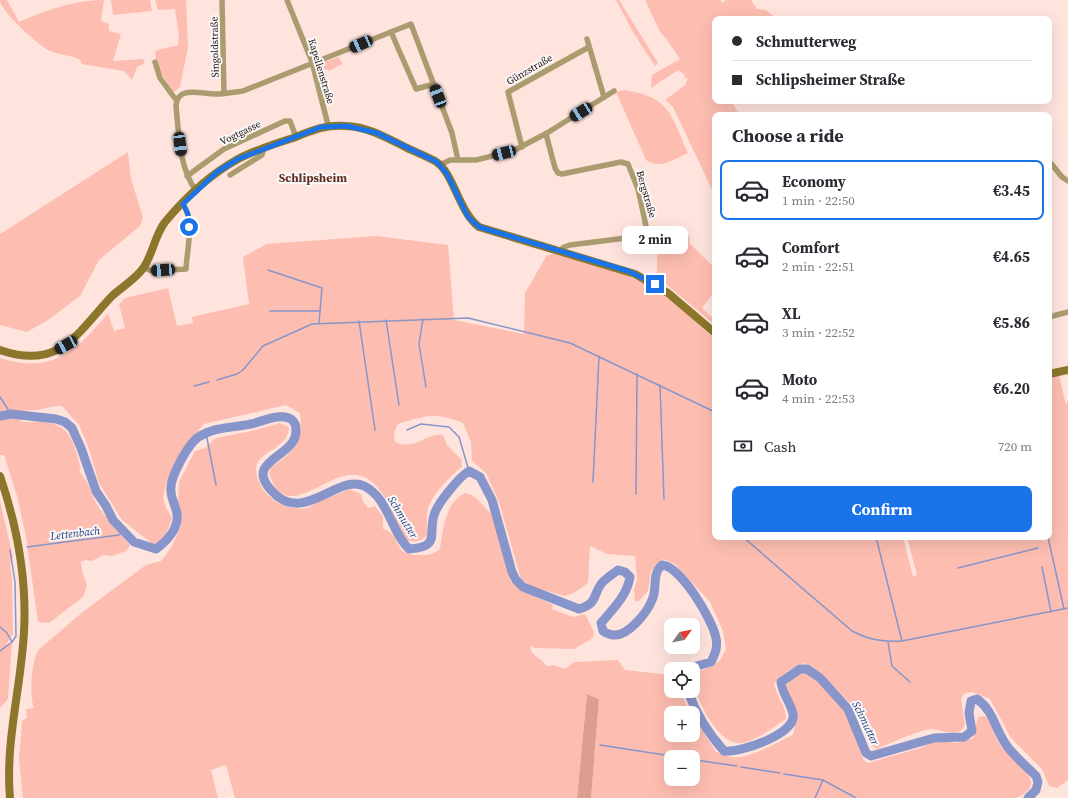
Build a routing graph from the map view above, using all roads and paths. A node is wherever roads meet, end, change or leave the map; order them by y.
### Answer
1 (222, 0) edge
2 (287, 0) edge
3 (391, 32) junction
4 (587, 39) dead end
5 (589, 47) junction
6 (155, 62) dead end
7 (312, 62) junction
8 (434, 84) junction
9 (614, 91) dead end
10 (224, 93) junction
11 (604, 97) junction
12 (176, 100) junction
13 (328, 126) junction
14 (546, 134) junction
15 (296, 137) junction
16 (522, 147) junction
17 (264, 148) junction
18 (458, 160) junction
19 (440, 165) junction
20 (1052, 165) edge
21 (230, 175) dead end
22 (187, 176) junction
23 (1068, 181) edge
24 (196, 191) junction
25 (183, 204) junction
26 (560, 251) junction
27 (144, 268) junction
28 (1068, 312) edge
29 (1052, 316) edge
30 (712, 330) edge
31 (0, 350) edge
32 (1068, 370) edge
33 (1052, 373) edge
34 (0, 476) edge
35 (10, 798) edge

1 - 10 street, Singoldstraße
2 - 7 street, Kapellenstraße
3 - 7 street
3 - 8 street
3 - 8 street
4 - 5 street
5 - 11 street
5 - 16 street, Günzstraße
6 - 12 street
7 - 10 street
7 - 13 street, Kapellenstraße
8 - 18 street
9 - 11 street
10 - 12 street
11 - 14 street
12 - 22 street
13 - 15 street
13 - 19 street
14 - 16 street
14 - 26 street, Bergstraße
15 - 17 street
15 - 22 street, Vogtgasse
16 - 18 street
17 - 21 street
17 - 24 street
18 - 19 street
19 - 26 street
20 - 23 street
22 - 24 street
24 - 25 street
25 - 27 street
25 - 27 street
26 - 30 street
27 - 31 street
28 - 29 street
32 - 33 street
34 - 35 street

